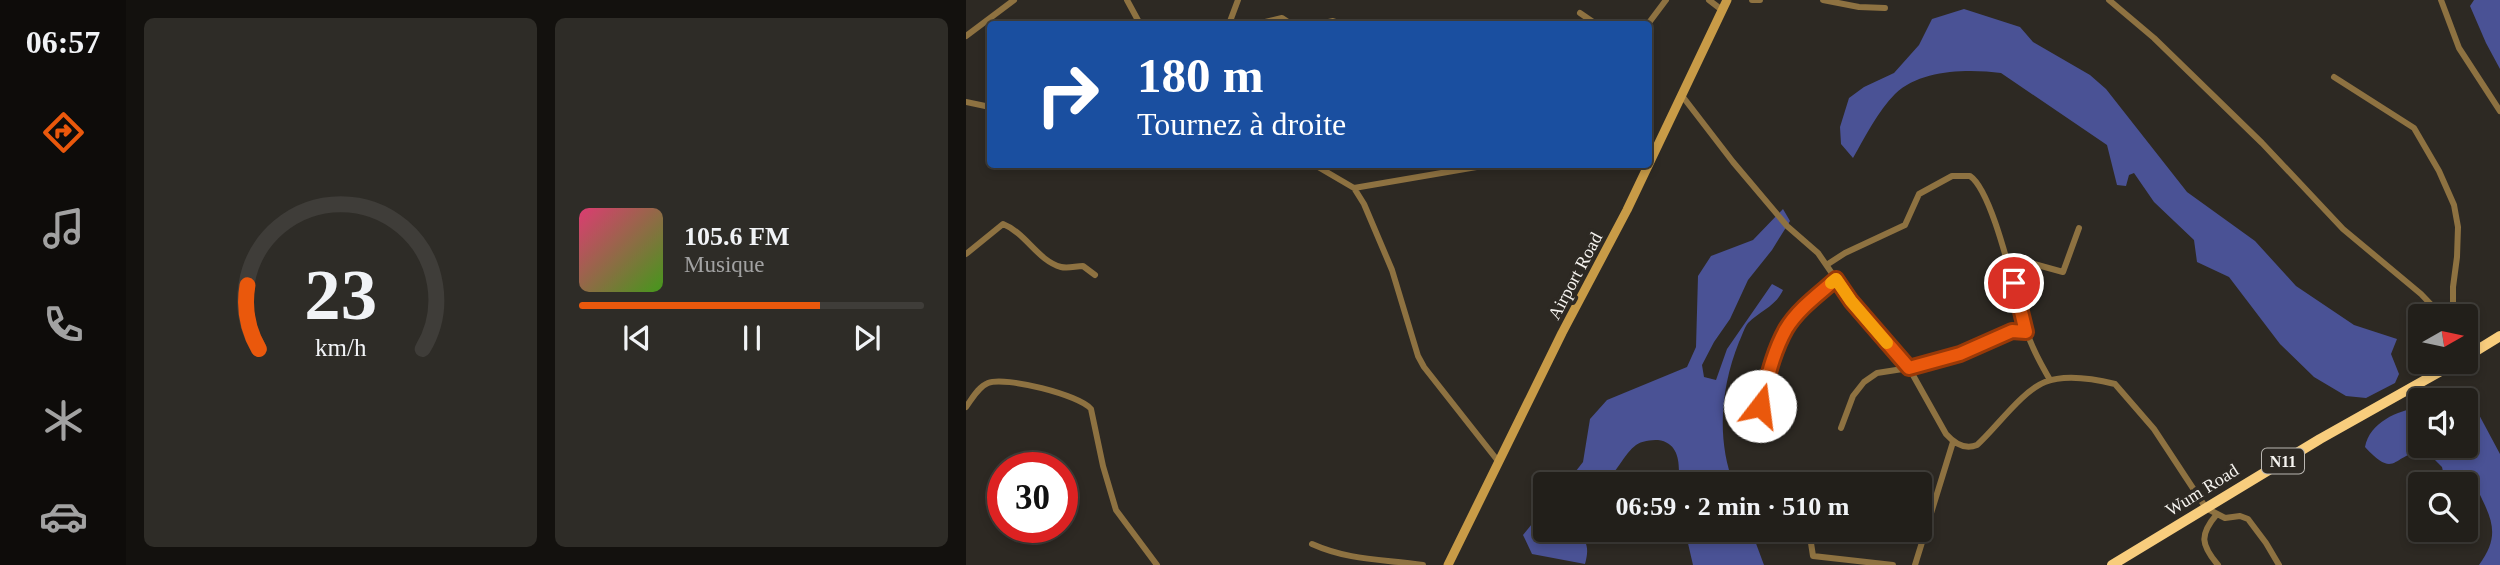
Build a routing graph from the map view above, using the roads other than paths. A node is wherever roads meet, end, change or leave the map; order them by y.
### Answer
1 (1014, 0) edge
2 (1127, 0) edge
3 (1238, 0) edge
4 (1666, 0) edge
5 (1709, 0) edge
6 (1727, 0) edge
7 (1752, 0) edge
8 (1760, 0) edge
9 (1823, 0) edge
10 (2109, 0) edge
11 (2441, 0) edge
12 (1885, 8) dead end
13 (1722, 10) junction
14 (1580, 13) dead end
15 (1138, 21) edge
16 (1231, 21) edge
17 (1270, 21) edge
18 (1287, 21) edge
19 (1592, 21) edge
20 (1650, 21) edge
21 (966, 36) edge
22 (2334, 77) dead end
23 (1682, 97) junction
24 (966, 102) edge
25 (987, 106) edge
26 (2500, 111) edge
27 (1652, 159) edge
28 (1320, 168) edge
29 (1471, 168) edge
30 (1647, 168) edge
31 (1354, 188) junction
32 (2079, 228) dead end
33 (966, 254) edge
34 (2008, 262) junction
35 (1828, 264) junction
36 (1096, 275) dead end
37 (1836, 279) junction
38 (2431, 304) edge
39 (2453, 304) edge
40 (2026, 332) junction
41 (2500, 336) edge
42 (2478, 347) edge
43 (1909, 368) junction
44 (2436, 374) edge
45 (2050, 380) junction
46 (968, 401) edge
47 (1766, 424) dead end
48 (1841, 428) dead end
49 (1953, 442) junction
50 (1498, 461) junction
51 (2206, 508) junction
52 (2217, 514) junction
53 (1811, 542) edge
54 (1312, 544) dead end
55 (1157, 565) edge
56 (1423, 565) edge
57 (1448, 565) edge
58 (1893, 565) edge
59 (1915, 565) edge
60 (2112, 565) edge
61 (2218, 565) edge
62 (2279, 565) edge

1 - 21 street
2 - 15 street
3 - 16 street
4 - 20 street
5 - 13 street
6 - 13 main road, Airport Road
7 - 8 street
9 - 12 street
10 - 38 street
11 - 26 street
13 - 23 main road, Airport Road
14 - 19 street
17 - 18 street
22 - 39 street
23 - 27 main road, Airport Road
23 - 35 street
24 - 25 street
28 - 31 street
29 - 31 street
30 - 50 main road, Airport Road
31 - 50 street
32 - 34 street
33 - 36 street
34 - 35 street
34 - 40 street
35 - 37 street
37 - 43 street
37 - 47 street
40 - 43 street
40 - 45 street
41 - 42 highway
43 - 48 street
43 - 49 street
44 - 51 highway, Wum Road / N11
45 - 49 street
45 - 51 street
46 - 55 street
49 - 59 street
50 - 57 main road, Airport Road
51 - 52 street
51 - 60 highway, Wum Road / N11
52 - 61 street
52 - 62 street
53 - 58 street
54 - 56 street

